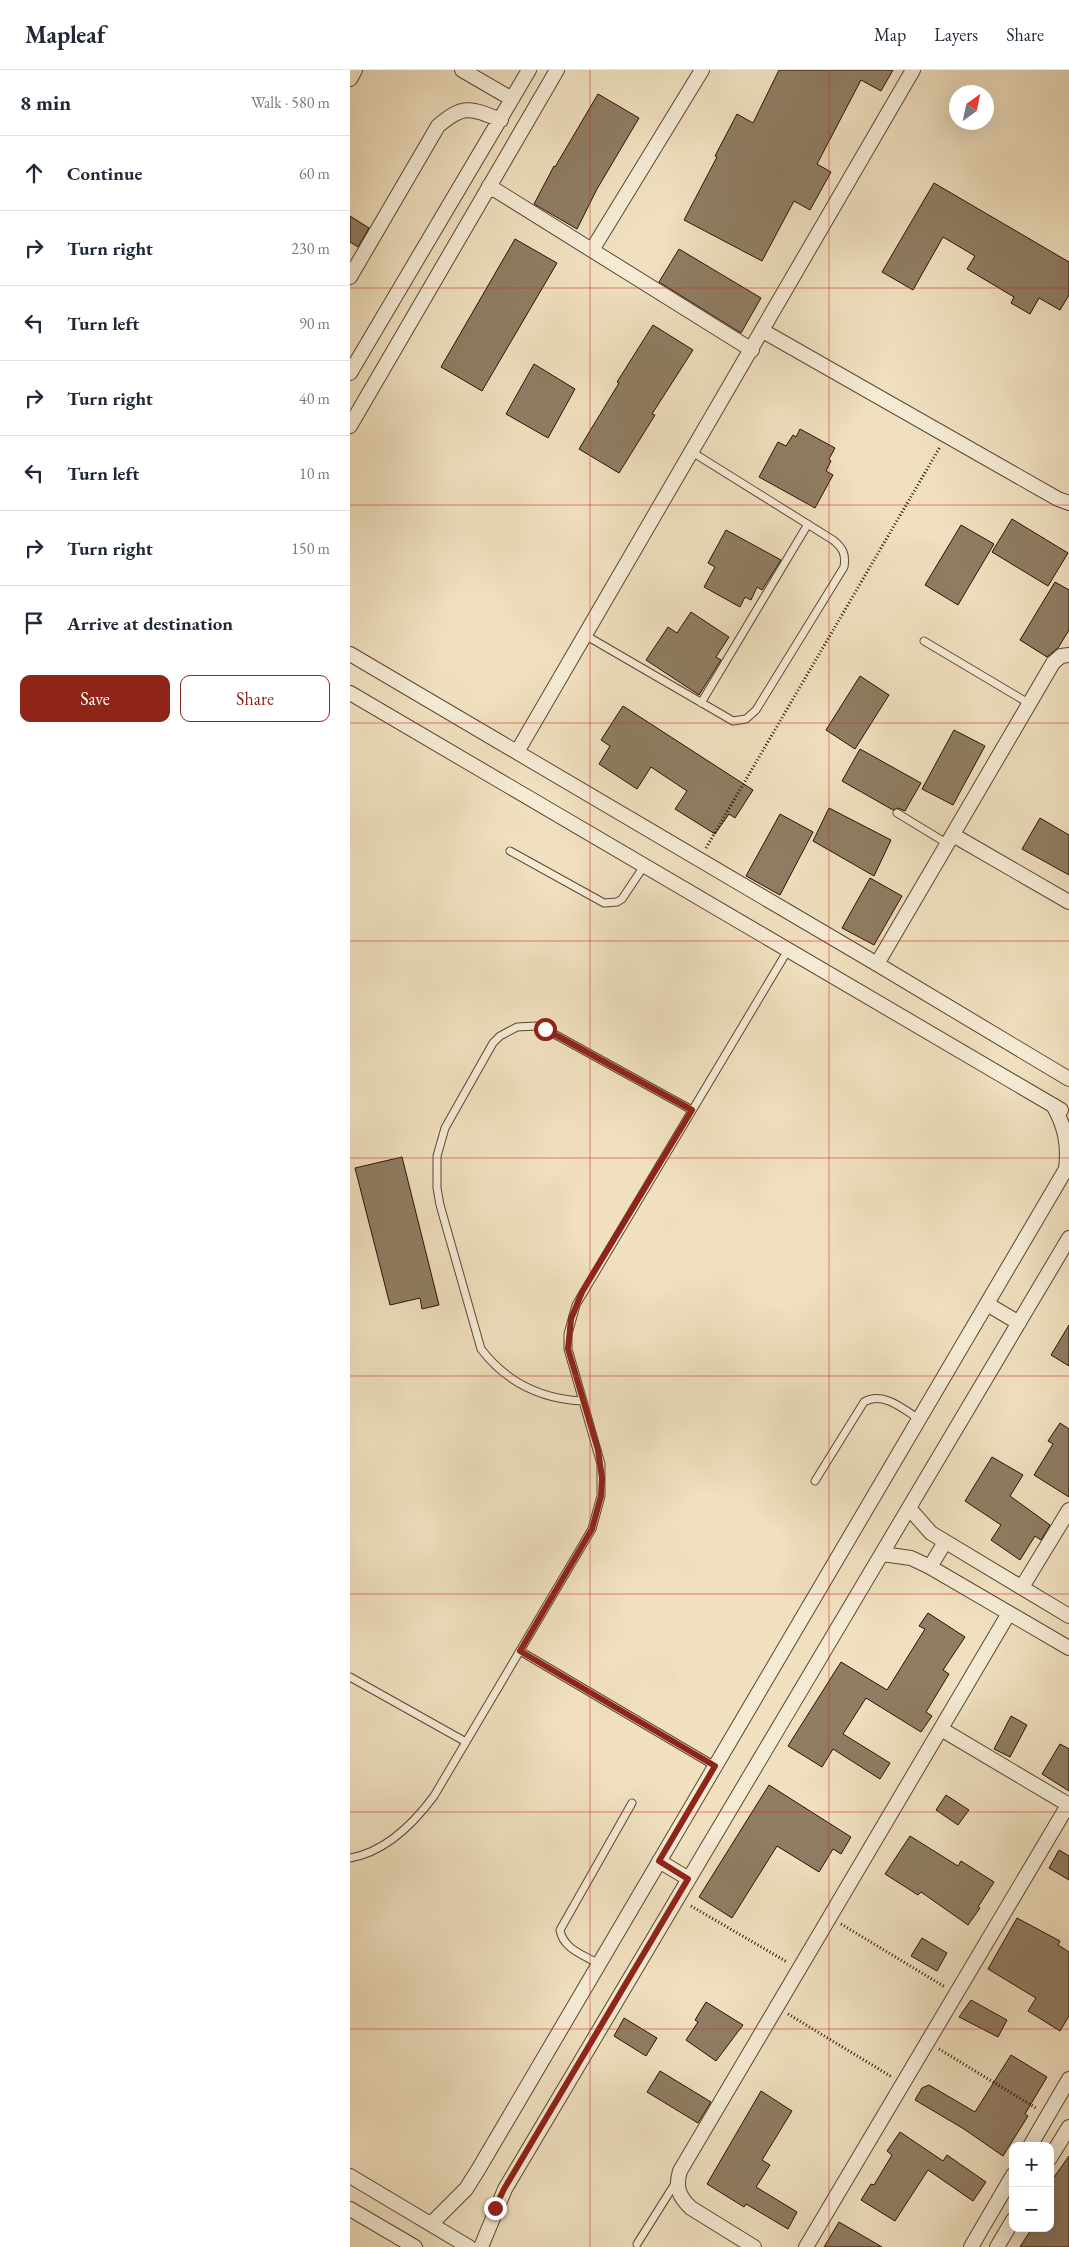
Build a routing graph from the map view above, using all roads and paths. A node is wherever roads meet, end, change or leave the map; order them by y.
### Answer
1 (356, 70) edge
2 (462, 70) edge
3 (529, 70) edge
4 (557, 70) edge
5 (702, 70) edge
6 (913, 70) edge
7 (350, 79) edge
8 (512, 99) junction
9 (501, 120) junction
10 (489, 186) junction
11 (431, 237) junction
12 (452, 250) junction
13 (592, 250) junction
14 (350, 277) edge
15 (763, 331) junction
16 (752, 350) junction
17 (350, 373) edge
18 (350, 426) edge
19 (947, 436) junction
20 (692, 452) junction
21 (1069, 503) edge
22 (808, 524) junction
23 (586, 635) junction
24 (924, 641) dead end
25 (350, 654) edge
26 (1069, 654) edge
27 (350, 693) edge
28 (701, 703) junction
29 (1030, 704) junction
30 (517, 752) junction
31 (896, 813) dead end
32 (951, 839) junction
33 (510, 851) dead end
34 (699, 859) junction
35 (644, 866) junction
36 (1069, 902) edge
37 (788, 950) junction
38 (877, 964) junction
39 (1069, 1079) edge
40 (1053, 1105) junction
41 (692, 1110) junction
42 (1069, 1115) edge
43 (1069, 1238) edge
44 (987, 1304) junction
45 (1019, 1323) junction
46 (584, 1401) junction
47 (919, 1419) junction
48 (815, 1481) dead end
49 (909, 1508) junction
50 (1069, 1510) edge
51 (945, 1542) junction
52 (882, 1554) junction
53 (930, 1567) junction
54 (1022, 1587) junction
55 (1010, 1613) junction
56 (1069, 1616) edge
57 (1069, 1648) edge
58 (520, 1651) junction
59 (350, 1677) edge
60 (942, 1728) junction
61 (466, 1742) junction
62 (715, 1766) junction
63 (632, 1803) dead end
64 (1069, 1805) edge
65 (350, 1858) edge
66 (659, 1861) junction
67 (688, 1879) junction
68 (678, 1898) junction
69 (830, 1917) junction
70 (599, 1964) junction
71 (799, 1970) junction
72 (956, 1994) junction
73 (777, 2007) junction
74 (928, 2042) junction
75 (1069, 2079) edge
76 (903, 2083) junction
77 (1048, 2115) junction
78 (1069, 2127) edge
79 (1032, 2142) edge
80 (1054, 2151) edge
81 (350, 2176) edge
82 (678, 2180) junction
83 (1009, 2182) edge
84 (350, 2209) edge
85 (431, 2224) junction
86 (1009, 2227) edge
87 (637, 2244) dead end
88 (415, 2247) edge
89 (469, 2247) edge
90 (481, 2247) edge
91 (754, 2247) edge
92 (806, 2247) edge
93 (970, 2247) edge
94 (997, 2247) edge

1 - 7 street
2 - 8 street
3 - 8 street
4 - 10 street
5 - 13 street
6 - 15 street
8 - 9 street
9 - 11 street
9 - 14 street
10 - 12 street
10 - 13 street
11 - 12 street
11 - 17 street
12 - 18 street
13 - 16 street
15 - 16 street
15 - 19 street
16 - 20 street
19 - 21 street
19 - 34 path
20 - 22 lane
20 - 23 street
22 - 28 lane
22 - 28 lane
23 - 28 lane
23 - 30 street
24 - 29 lane
25 - 30 street
26 - 29 street
27 - 35 street
29 - 32 street
30 - 34 street
31 - 32 lane
32 - 36 street
32 - 38 street
33 - 35 lane
34 - 38 street
35 - 37 street
37 - 40 street
37 - 41 lane
38 - 39 street
40 - 42 street
40 - 44 street
41 - 46 lane
41 - 46 lane
43 - 45 street
44 - 45 street
44 - 47 street
45 - 49 street
46 - 58 lane
47 - 48 lane
47 - 62 street
49 - 51 street
49 - 52 street
50 - 54 street
51 - 53 street
51 - 54 street
52 - 53 street
52 - 67 street
53 - 55 street
54 - 56 street
55 - 57 street
55 - 60 street
58 - 61 lane
58 - 62 lane
59 - 61 lane
60 - 64 street
60 - 69 street
61 - 65 lane
62 - 66 street
63 - 70 lane
64 - 72 street
66 - 67 street
66 - 70 street
67 - 68 street
68 - 71 path
68 - 90 street
69 - 71 street
69 - 72 path
70 - 85 street
71 - 73 street
72 - 74 street
73 - 76 path
73 - 82 street
74 - 76 street
74 - 77 path
75 - 77 street
76 - 92 street
77 - 79 street
78 - 80 street
81 - 85 street
82 - 87 lane
82 - 91 street
83 - 93 street
84 - 88 street
85 - 89 street
86 - 94 street

